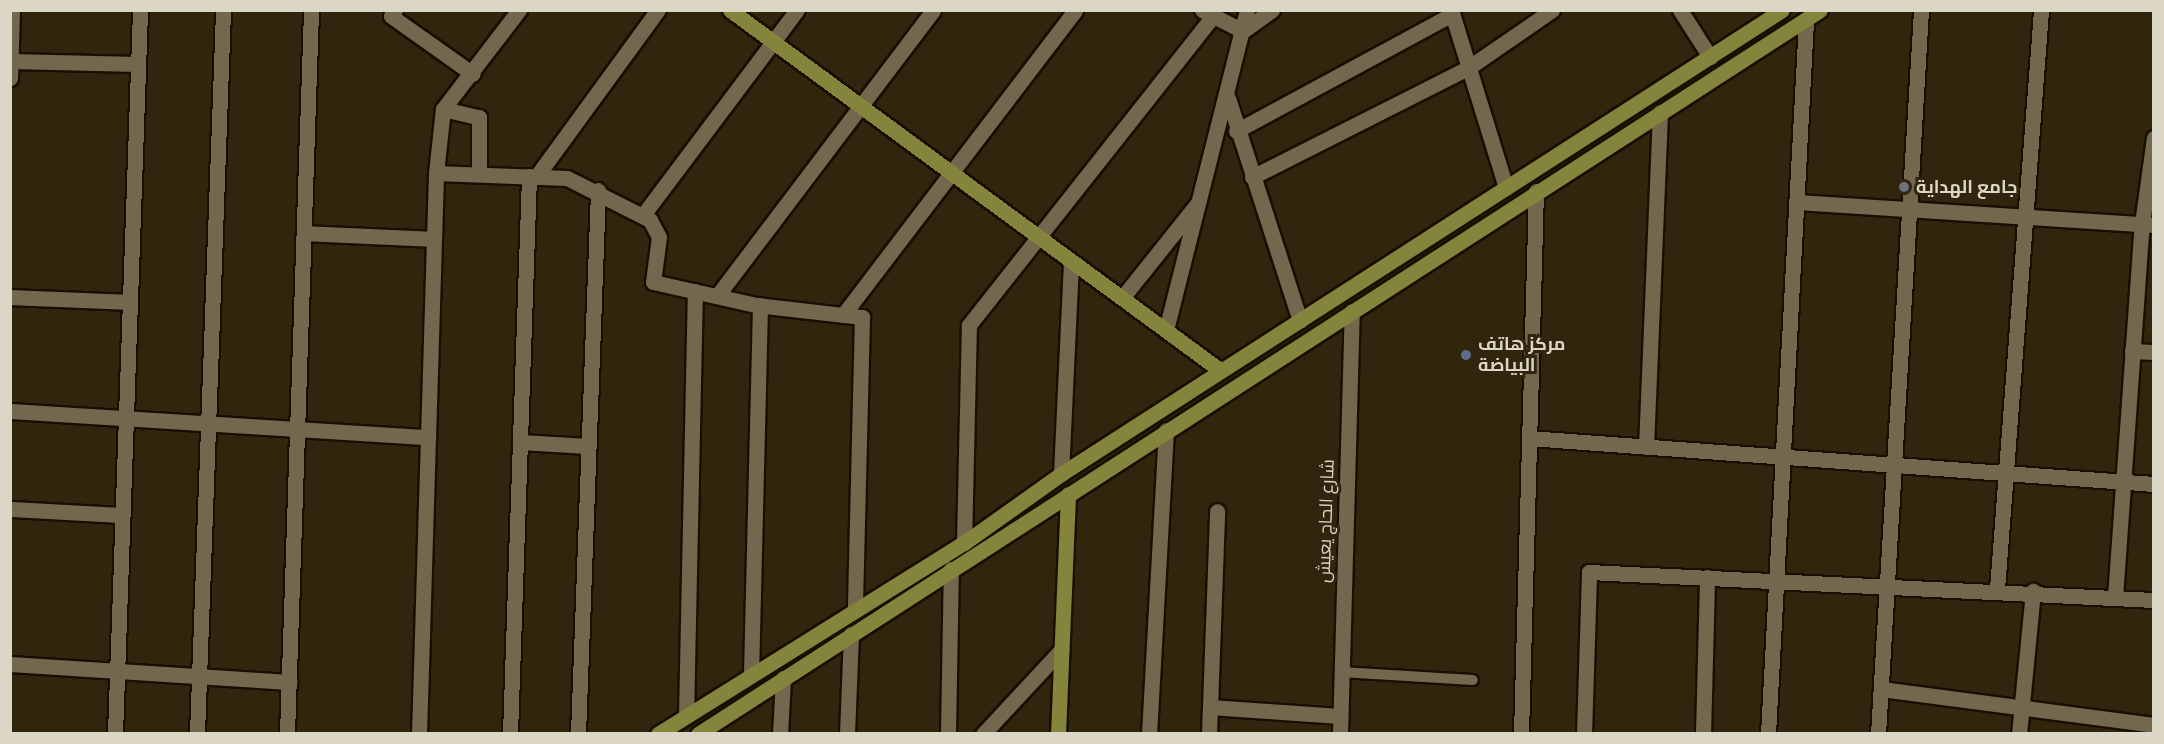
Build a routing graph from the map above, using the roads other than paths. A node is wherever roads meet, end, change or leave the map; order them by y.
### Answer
1 (12, 10) edge
2 (140, 10) edge
3 (223, 10) edge
4 (310, 10) edge
5 (395, 10) edge
6 (519, 10) edge
7 (658, 10) edge
8 (730, 10) edge
9 (797, 10) edge
10 (933, 10) edge
11 (1075, 10) edge
12 (1247, 10) edge
13 (1272, 10) edge
14 (1552, 10) edge
15 (1680, 10) edge
16 (1782, 10) edge
17 (1820, 10) edge
18 (1922, 10) edge
19 (2041, 10) edge
20 (1451, 12) edge
21 (1207, 13) edge
22 (1806, 20) junction
23 (1243, 31) junction
24 (772, 42) junction
25 (1710, 57) junction
26 (11, 61) edge
27 (138, 64) junction
28 (1468, 68) junction
29 (472, 74) junction
30 (10, 78) edge
31 (1227, 96) junction
32 (861, 106) junction
33 (443, 109) junction
34 (1660, 111) junction
35 (1236, 130) junction
36 (2154, 138) edge
37 (436, 173) junction
38 (947, 173) junction
39 (478, 174) junction
40 (533, 176) junction
41 (1252, 177) junction
42 (1506, 188) junction
43 (597, 190) junction
44 (1536, 191) junction
45 (1200, 199) junction
46 (1797, 202) junction
47 (1910, 208) junction
48 (643, 215) junction
49 (2026, 215) junction
50 (2148, 224) edge
51 (304, 233) junction
52 (434, 239) junction
53 (1038, 239) junction
54 (1071, 262) junction
55 (695, 291) junction
56 (717, 296) junction
57 (10, 297) edge
58 (1122, 298) junction
59 (130, 302) junction
60 (760, 305) junction
61 (1352, 311) junction
62 (843, 315) junction
63 (1300, 321) junction
64 (1166, 330) junction
65 (2132, 351) junction
66 (2154, 352) edge
67 (1221, 371) junction
68 (10, 411) edge
69 (126, 417) junction
70 (207, 422) junction
71 (298, 429) junction
72 (1167, 430) junction
73 (428, 437) junction
74 (1529, 438) junction
75 (520, 442) junction
76 (588, 446) junction
77 (1646, 447) junction
78 (1784, 456) junction
79 (1892, 465) junction
80 (2002, 473) junction
81 (1061, 474) junction
82 (2122, 482) junction
83 (2154, 484) edge
84 (1068, 494) junction
85 (10, 509) edge
86 (1217, 511) dead end
87 (122, 515) junction
88 (964, 543) junction
89 (951, 569) junction
90 (1707, 577) junction
91 (1772, 580) junction
92 (1888, 585) junction
93 (1997, 589) junction
94 (2034, 591) junction
95 (2115, 597) junction
96 (2154, 600) edge
97 (855, 607) junction
98 (851, 634) junction
99 (1060, 650) junction
100 (10, 664) edge
101 (117, 672) junction
102 (1341, 672) junction
103 (751, 674) junction
104 (199, 677) junction
105 (783, 678) junction
106 (1473, 680) dead end
107 (289, 682) junction
108 (1881, 689) junction
109 (1210, 707) junction
110 (2022, 708) junction
111 (686, 716) junction
112 (1340, 716) junction
113 (2154, 725) edge
114 (699, 733) edge
115 (115, 734) edge
116 (197, 734) edge
117 (287, 734) edge
118 (419, 734) edge
119 (510, 734) edge
120 (578, 734) edge
121 (658, 734) edge
122 (780, 734) edge
123 (847, 734) edge
124 (948, 734) edge
125 (983, 734) edge
126 (1058, 734) edge
127 (1149, 734) edge
128 (1209, 734) edge
129 (1340, 734) edge
130 (1521, 734) edge
131 (1584, 734) edge
132 (1704, 734) edge
133 (1768, 734) edge
134 (1878, 734) edge
135 (2019, 734) edge

1 - 26 street
2 - 27 street
3 - 70 street
4 - 51 street
5 - 29 street
6 - 29 street
7 - 40 street
8 - 24 main road
9 - 24 street
10 - 32 street
11 - 38 street
12 - 23 street
13 - 23 street
14 - 28 street
15 - 25 street
16 - 25 main road
17 - 22 main road
18 - 47 street
19 - 49 street
20 - 28 street
20 - 35 street
21 - 23 street
21 - 53 street
22 - 34 main road
22 - 46 street
23 - 31 street
24 - 32 main road
24 - 48 street
25 - 42 main road
26 - 27 street
26 - 30 street
27 - 59 street
28 - 41 street
28 - 42 street
29 - 33 street
31 - 35 street
31 - 45 street
32 - 38 main road
32 - 56 street
33 - 37 street
33 - 39 street
34 - 44 main road
34 - 77 street
35 - 41 street
36 - 50 street
37 - 39 street
37 - 52 street
38 - 53 main road
38 - 62 street
39 - 40 street
40 - 43 street
40 - 75 street
41 - 63 street
42 - 63 main road
43 - 48 street
43 - 76 street
44 - 61 main road
44 - 74 street
45 - 58 street
45 - 64 street
46 - 47 street
46 - 78 street
47 - 49 street
47 - 79 street
48 - 55 street
49 - 50 street
49 - 80 street
50 - 65 street
51 - 52 street
51 - 71 street
52 - 73 street
53 - 54 main road
53 - 88 street
54 - 58 main road
54 - 81 street
55 - 56 street
55 - 111 street
56 - 60 street
57 - 59 street
58 - 64 main road
59 - 69 street
60 - 62 street
60 - 103 street
61 - 72 main road
61 - 102 street, شارع الحاج يعيش
62 - 97 street
63 - 67 main road
64 - 67 main road
65 - 66 street
65 - 82 street
67 - 81 main road
68 - 69 street
69 - 70 street
69 - 87 street
70 - 71 street
70 - 104 street
71 - 73 street
71 - 107 street
72 - 84 main road
72 - 127 street
73 - 118 street
74 - 77 street
74 - 130 street
75 - 76 street
75 - 119 street
76 - 120 street
77 - 78 street
78 - 79 street
78 - 91 street
79 - 80 street
79 - 92 street
80 - 82 street
80 - 93 street
81 - 88 main road
82 - 83 street
82 - 95 street
84 - 89 main road
84 - 99 main road
85 - 87 street
86 - 109 street
87 - 101 street
88 - 97 main road
89 - 98 main road
89 - 124 street
90 - 91 street
90 - 131 street
90 - 132 street
91 - 92 street
91 - 133 street
92 - 93 street
92 - 108 street
93 - 94 street
94 - 95 street
94 - 110 street
95 - 96 street
97 - 103 main road
98 - 105 main road
98 - 123 street
99 - 125 street
99 - 126 main road
100 - 101 street
101 - 104 street
101 - 115 street
102 - 106 lane
102 - 112 street, شارع الحاج يعيش
103 - 111 main road
104 - 107 street
104 - 116 street
105 - 114 main road
105 - 122 street
107 - 117 street
108 - 110 street
108 - 134 street
109 - 112 street
109 - 128 street
110 - 113 street
110 - 135 street
111 - 121 main road
112 - 129 street, شارع الحاج يعيش

